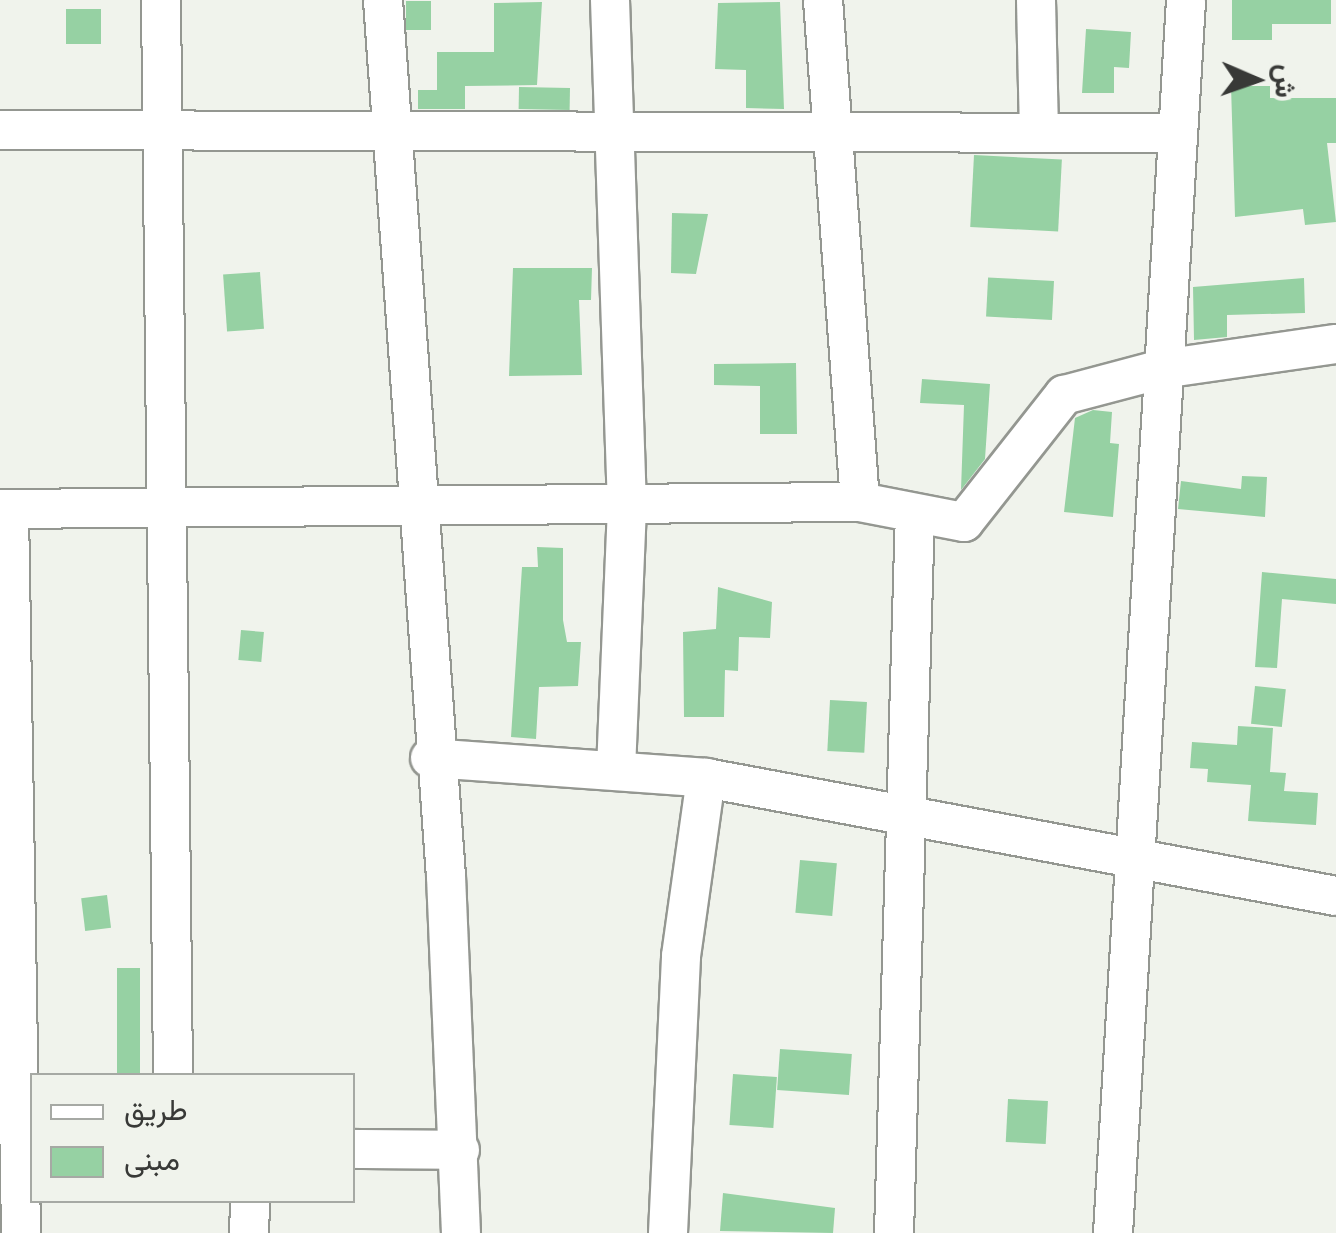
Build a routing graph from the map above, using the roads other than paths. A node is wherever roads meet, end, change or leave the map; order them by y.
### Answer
1 (161, 0) edge
2 (383, 0) edge
3 (610, 0) edge
4 (824, 0) edge
5 (1036, 0) edge
6 (1186, 0) edge
7 (830, 126) junction
8 (161, 129) junction
9 (616, 129) junction
10 (0, 130) edge
11 (1039, 130) junction
12 (394, 131) junction
13 (1177, 133) junction
14 (1336, 344) edge
15 (1162, 369) junction
16 (860, 502) junction
17 (415, 506) junction
18 (627, 507) junction
19 (4, 510) edge
20 (170, 510) junction
21 (915, 514) junction
22 (430, 758) junction
23 (616, 767) junction
24 (706, 778) junction
25 (900, 812) junction
26 (1130, 858) junction
27 (1336, 896) edge
28 (173, 1073) edge
29 (18, 1149) edge
30 (355, 1149) edge
31 (460, 1150) junction
32 (250, 1203) edge
33 (21, 1233) edge
34 (249, 1233) edge
35 (462, 1233) edge
36 (668, 1233) edge
37 (894, 1233) edge
38 (1113, 1233) edge

1 - 8 street
2 - 12 street
3 - 9 street
4 - 7 street
5 - 11 street
6 - 13 street
7 - 9 street
7 - 11 street
7 - 16 street
8 - 10 street
8 - 12 street
8 - 20 street
9 - 12 street
9 - 18 street
11 - 13 street
12 - 17 street
13 - 15 street
14 - 15 street
15 - 21 street
15 - 26 street
16 - 18 street
16 - 21 street
17 - 18 street
17 - 20 street
17 - 22 street
18 - 23 street
19 - 20 street
19 - 29 street
20 - 28 street
21 - 25 street
22 - 23 street
22 - 31 street
23 - 24 street
24 - 25 street
24 - 36 street
25 - 26 street
25 - 37 street
26 - 27 street
26 - 38 street
29 - 33 street
30 - 31 street
31 - 35 street
32 - 34 street

